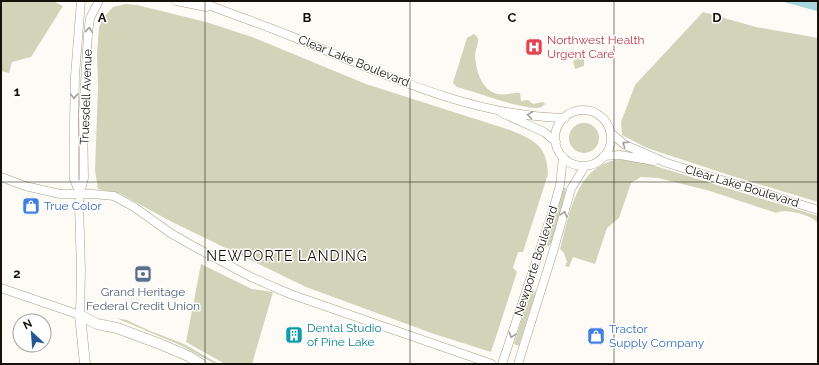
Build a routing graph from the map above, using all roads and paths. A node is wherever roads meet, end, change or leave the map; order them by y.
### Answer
1 (81, 1) edge
2 (99, 1) edge
3 (176, 1) edge
4 (199, 1) edge
5 (213, 7) junction
6 (496, 110) junction
7 (565, 118) junction
8 (611, 132) junction
9 (556, 142) junction
10 (604, 156) junction
11 (564, 157) junction
12 (667, 163) junction
13 (585, 166) junction
14 (1, 177) edge
15 (80, 194) junction
16 (818, 210) edge
17 (534, 265) junction
18 (548, 269) junction
19 (1, 288) edge
20 (80, 315) junction
21 (85, 364) edge
22 (201, 364) edge
23 (492, 364) edge
24 (502, 364) edge
25 (518, 364) edge

1 -> 15 street, Truesdell Avenue
15 -> 2 street, Truesdell Avenue
3 - 5 street, Clear Lake Boulevard
4 - 5 street, Clear Lake Boulevard
5 - 6 street, Clear Lake Boulevard
7 -> 6 street, Clear Lake Boulevard
6 - 9 street, Clear Lake Boulevard
7 - 8 street
7 - 9 street
8 - 10 street
12 -> 8 street, Clear Lake Boulevard
9 - 11 street
10 - 12 street, Clear Lake Boulevard
10 - 13 street
11 - 13 street
11 - 17 street, Newporte Boulevard
12 - 16 street, Clear Lake Boulevard
18 -> 13 street, Newporte Boulevard
14 - 15 street
15 - 20 street, Truesdell Avenue
15 - 23 street
17 - 18 street
17 -> 24 street, Newporte Boulevard
18 - 25 street, Newporte Boulevard
19 - 20 street
20 - 21 street, Truesdell Avenue
20 - 22 street

